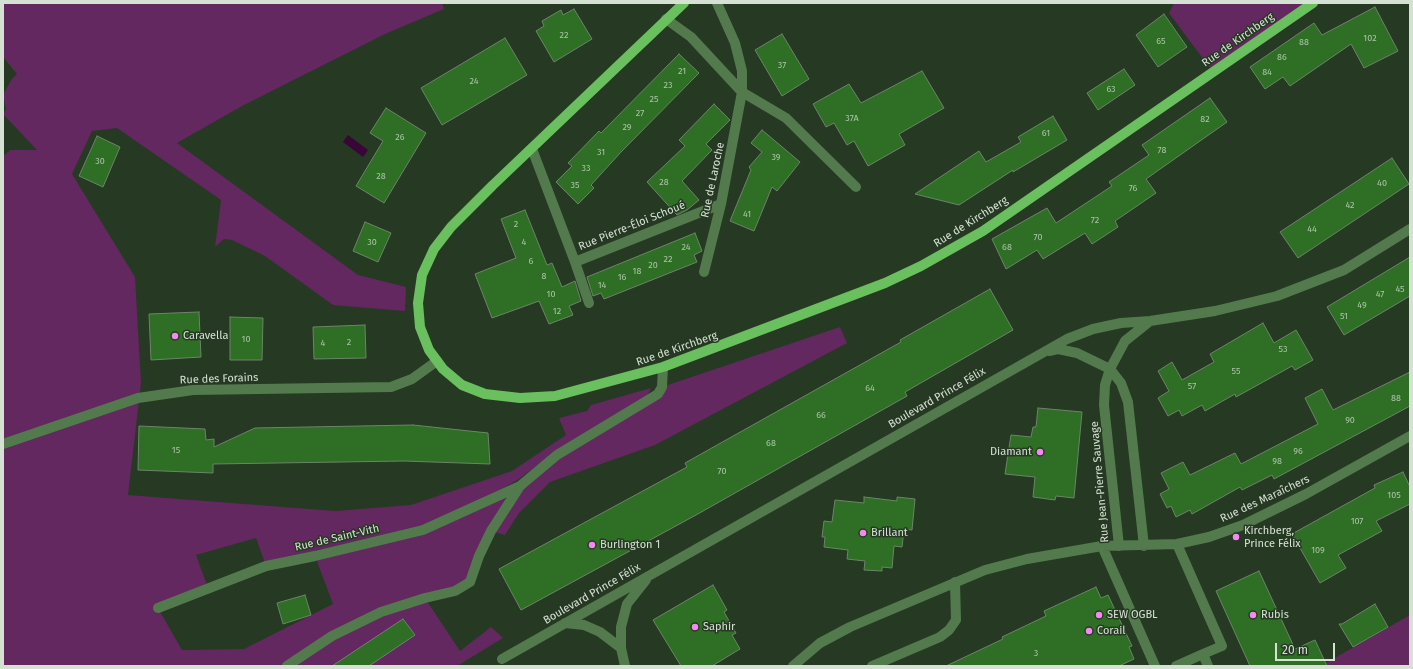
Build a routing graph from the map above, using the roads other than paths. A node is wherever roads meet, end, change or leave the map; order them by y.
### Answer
1 (684, 3) edge
2 (717, 3) edge
3 (1313, 3) edge
4 (666, 20) junction
5 (742, 92) junction
6 (532, 149) junction
7 (856, 187) dead end
8 (721, 204) junction
9 (1410, 229) edge
10 (575, 262) junction
11 (704, 272) dead end
12 (589, 303) dead end
13 (1150, 321) junction
14 (1042, 352) junction
15 (437, 361) junction
16 (663, 367) junction
17 (1110, 369) junction
18 (1410, 436) edge
19 (3, 444) edge
20 (520, 486) junction
21 (1176, 544) junction
22 (1102, 546) junction
23 (1119, 546) junction
24 (1144, 546) junction
25 (664, 567) junction
26 (955, 582) junction
27 (158, 608) dead end
28 (564, 623) junction
29 (621, 648) junction
30 (1203, 654) junction
31 (502, 659) dead end
32 (796, 665) edge
33 (287, 666) edge
34 (625, 666) edge
35 (872, 666) edge
36 (1155, 666) edge
37 (1176, 666) edge
38 (1208, 666) edge

1 - 4 main road, Rue de Kirchberg
2 - 5 street, Rue de Laroche
3 - 16 main road, Rue de Kirchberg
4 - 5 street
4 - 6 main road, Rue de Kirchberg
5 - 7 street
5 - 8 street, Rue de Laroche
6 - 10 street, Rue Pierre-Éloi Schoué
6 - 15 main road, Rue de Kirchberg
8 - 10 street, Rue Pierre-Éloi Schoué
8 - 11 street, Rue de Laroche
9 - 13 street, Boulevard Prince Félix
10 - 12 street, Rue Pierre-Éloi Schoué
13 - 14 street, Boulevard Prince Félix
13 - 17 street, Rue Jean-Pierre Sauvage
14 - 17 street
14 - 25 street, Boulevard Prince Félix
15 - 16 main road, Rue de Kirchberg
15 - 19 street, Rue des Forains
16 - 20 street, Rue de Saint-Vith
17 - 23 street, Rue Jean-Pierre Sauvage
17 - 24 street
18 - 21 street, Rue des Maraîchers
20 - 27 street, Rue de Saint-Vith
20 - 33 street, Rue de Saint-Vith
21 - 24 street, Rue des Maraîchers
21 - 30 street
22 - 23 street, Rue Jean-Pierre Sauvage
22 - 26 street, Rue Jean-Pierre Sauvage
22 - 36 street
23 - 24 street, Rue des Maraîchers
25 - 28 street, Boulevard Prince Félix
25 - 29 street
26 - 32 street, Rue Jean-Pierre Sauvage
26 - 35 street
28 - 29 street
28 - 31 street, Boulevard Prince Félix
29 - 34 street
30 - 37 street
30 - 38 street

